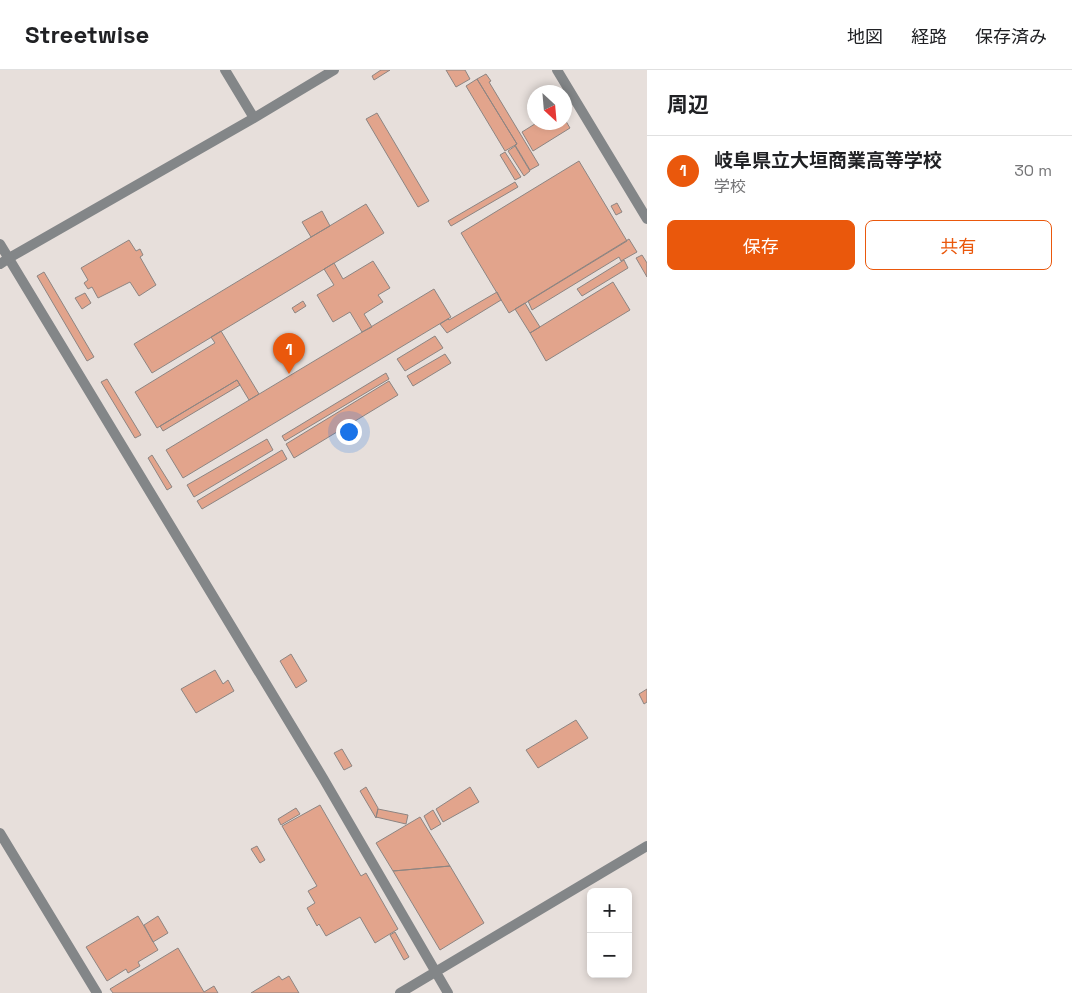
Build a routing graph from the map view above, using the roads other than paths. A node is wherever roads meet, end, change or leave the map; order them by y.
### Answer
1 (225, 70) edge
2 (334, 70) edge
3 (557, 70) edge
4 (254, 118) junction
5 (647, 219) edge
6 (0, 244) edge
7 (4, 261) edge
8 (0, 833) edge
9 (647, 846) edge
10 (435, 972) junction
11 (97, 993) edge
12 (400, 993) edge
13 (448, 993) edge

1 - 4 street
2 - 4 street
3 - 5 street
4 - 7 street
6 - 7 street
7 - 10 street
8 - 11 street
9 - 10 street
10 - 12 street
10 - 13 street

